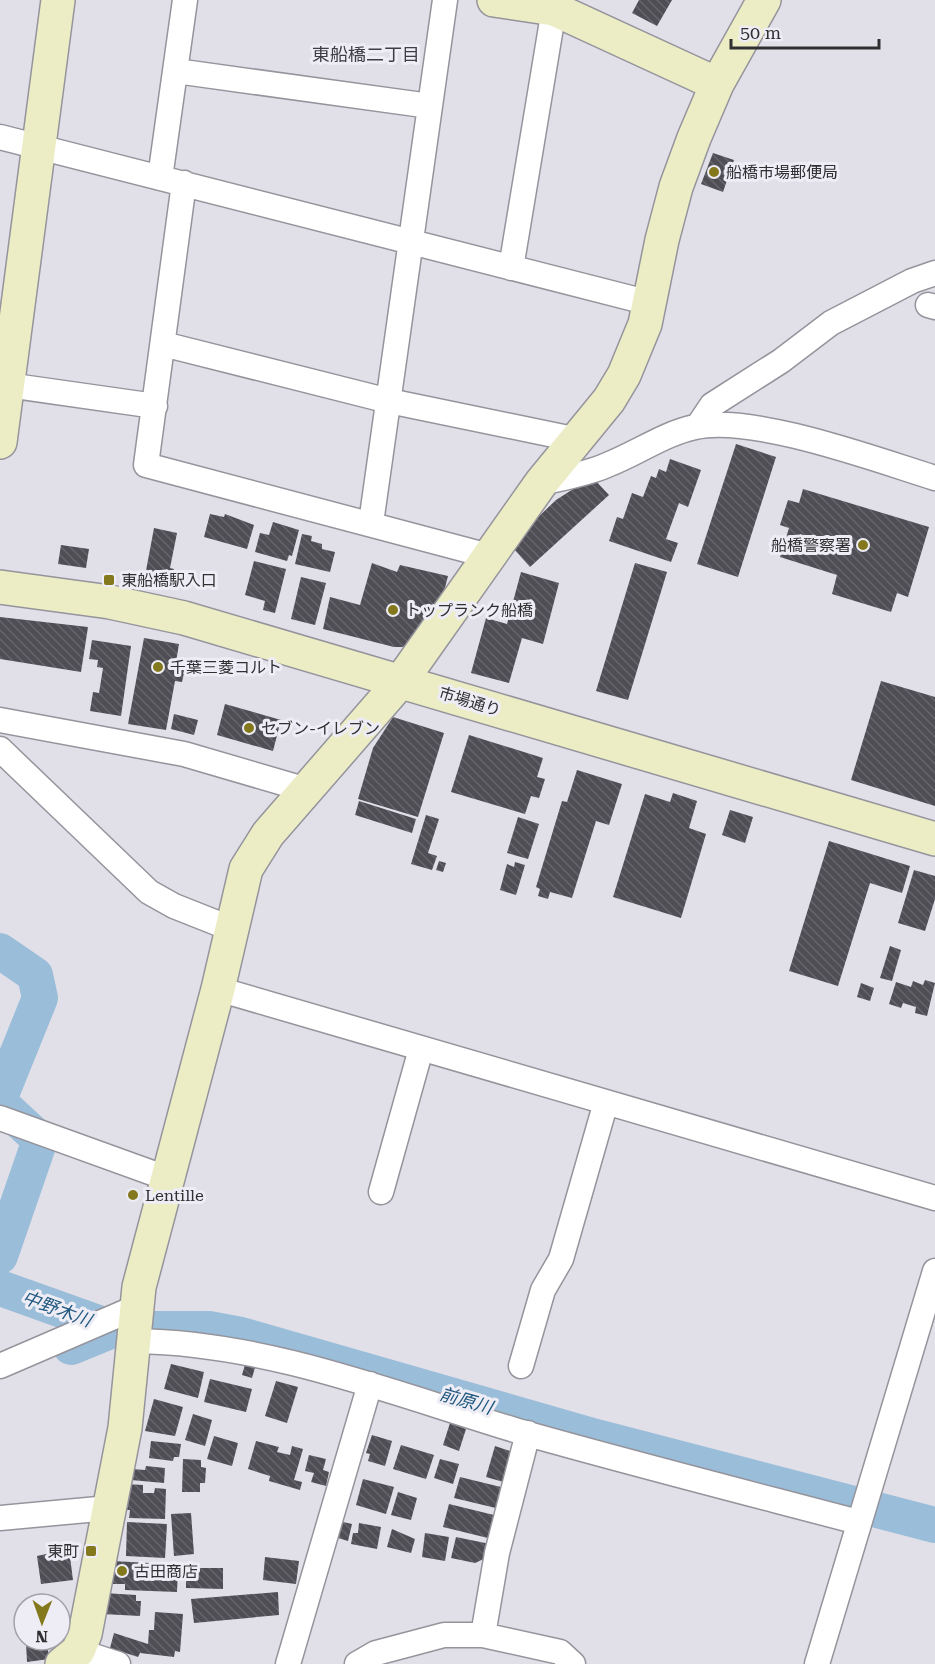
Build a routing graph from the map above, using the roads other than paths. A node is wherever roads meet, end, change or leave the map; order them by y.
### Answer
1 (58, 0) edge
2 (185, 0) edge
3 (445, 0) edge
4 (494, 0) edge
5 (762, 1) edge
6 (554, 9) junction
7 (176, 71) junction
8 (717, 84) junction
9 (430, 106) junction
10 (0, 137) edge
11 (39, 147) junction
12 (160, 178) junction
13 (184, 183) junction
14 (411, 242) junction
15 (511, 268) junction
16 (935, 273) edge
17 (650, 303) junction
18 (163, 344) junction
19 (4, 384) edge
20 (389, 401) junction
21 (155, 406) junction
22 (698, 426) junction
23 (578, 440) junction
24 (0, 442) edge
25 (935, 478) edge
26 (541, 483) junction
27 (371, 523) junction
28 (489, 556) junction
29 (0, 586) edge
30 (401, 681) junction
31 (0, 720) edge
32 (0, 749) edge
33 (307, 790) junction
34 (935, 840) edge
35 (232, 929) junction
36 (218, 989) junction
37 (421, 1048) junction
38 (606, 1102) junction
39 (0, 1118) edge
40 (169, 1179) junction
41 (381, 1192) dead end
42 (935, 1198) edge
43 (935, 1271) edge
44 (136, 1325) junction
45 (0, 1366) edge
46 (521, 1366) dead end
47 (370, 1384) junction
48 (528, 1434) junction
49 (109, 1508) junction
50 (0, 1518) edge
51 (859, 1520) junction
52 (483, 1635) junction
53 (70, 1657) edge
54 (118, 1664) edge
55 (288, 1664) edge
56 (357, 1664) edge
57 (573, 1664) edge
58 (817, 1664) edge

1 - 11 street
2 - 7 street
3 - 9 street
4 - 6 street
5 - 8 street
6 - 8 street
6 - 15 street
7 - 9 street
7 - 12 street
8 - 17 street
9 - 14 street
10 - 11 street
11 - 12 street
11 - 19 street
12 - 13 street
13 - 14 street
13 - 18 street
14 - 15 street
14 - 20 street
15 - 17 street
16 - 22 street
17 - 23 street
18 - 20 street
18 - 21 street
19 - 21 street
19 - 24 street
20 - 23 street
20 - 27 street
21 - 27 street
22 - 25 street
22 - 26 street
23 - 26 street
26 - 28 street
27 - 28 street
28 - 30 street
29 - 30 street, 市場通り
30 - 33 street
30 - 34 street, 市場通り
31 - 33 street
32 - 35 street
33 - 35 street
35 - 36 street
36 - 37 street
36 - 40 street
37 - 38 street
37 - 41 street
38 - 42 street
38 - 46 street
39 - 40 street
40 - 44 street
43 - 51 street
44 - 45 street
44 - 47 street
44 - 49 street
47 - 48 street
47 - 55 street
48 - 51 street
48 - 52 street
49 - 50 street
49 - 53 street
51 - 58 street
52 - 56 street
52 - 57 street
53 - 54 street

